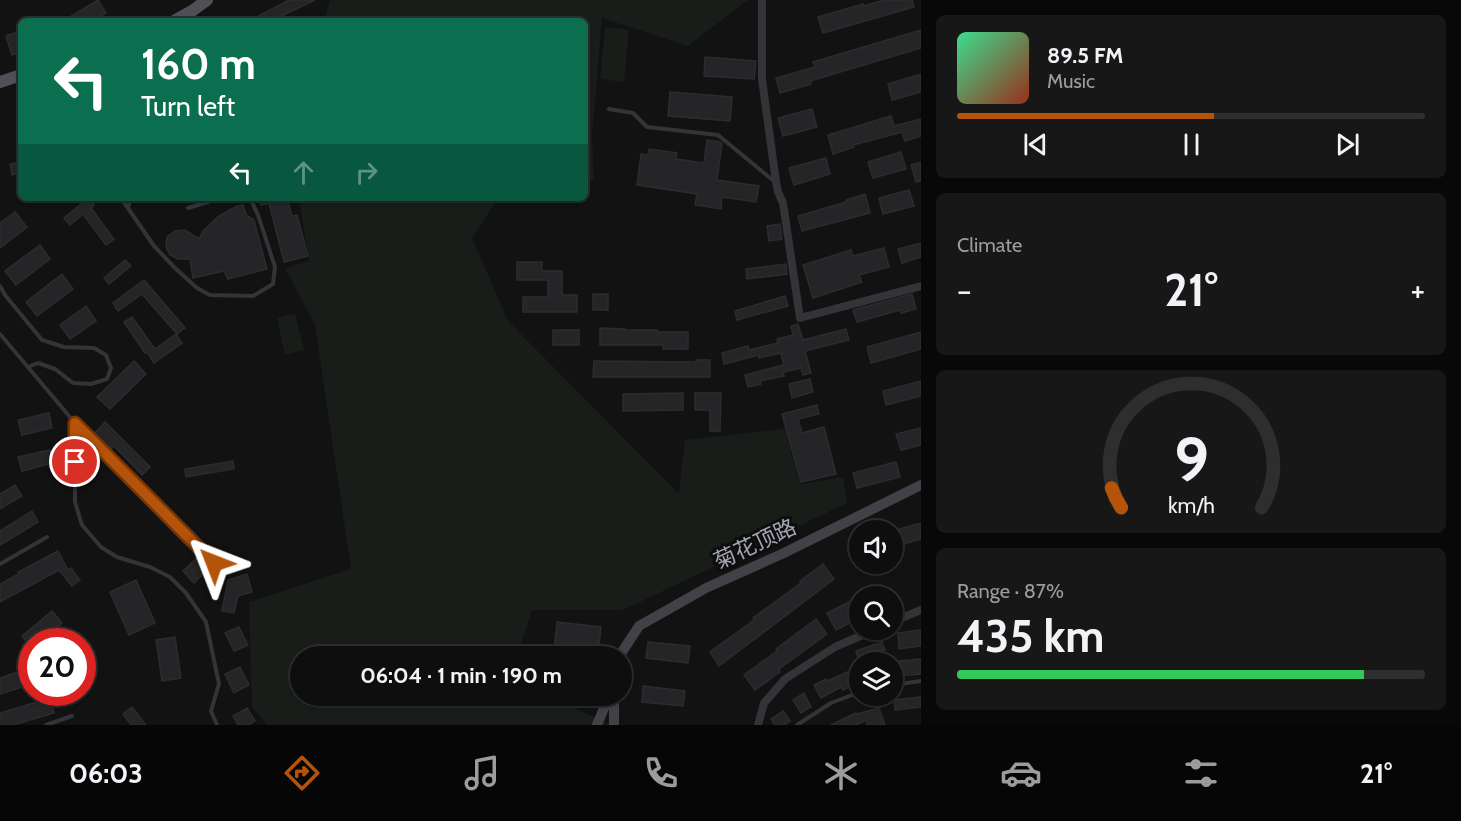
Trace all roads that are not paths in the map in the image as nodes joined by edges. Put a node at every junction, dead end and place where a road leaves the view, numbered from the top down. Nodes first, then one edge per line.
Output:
1 (207, 0) edge
2 (762, 0) edge
3 (179, 18) edge
4 (18, 76) edge
5 (0, 82) edge
6 (609, 109) dead end
7 (776, 182) junction
8 (123, 201) edge
9 (130, 201) edge
10 (211, 201) edge
11 (251, 201) edge
12 (128, 207) junction
13 (188, 208) dead end
14 (0, 286) edge
15 (921, 286) edge
16 (0, 334) edge
17 (28, 367) junction
18 (75, 423) junction
19 (921, 485) edge
20 (46, 537) dead end
21 (214, 563) dead end
22 (0, 564) edge
23 (921, 610) edge
24 (903, 617) edge
25 (851, 640) edge
26 (626, 646) edge
27 (921, 681) edge
28 (903, 683) edge
29 (849, 696) edge
30 (605, 706) edge
31 (614, 706) edge
32 (72, 716) dead end
33 (46, 725) edge
34 (217, 725) edge
35 (597, 725) edge
36 (614, 725) edge
37 (758, 725) edge
38 (796, 725) edge

1 - 3 main road
2 - 7 street
4 - 5 main road
6 - 7 lane
7 - 15 street
8 - 12 lane
9 - 12 lane
10 - 13 lane
11 - 12 lane
14 - 17 lane
16 - 17 lane
17 - 18 lane
18 - 21 lane
18 - 34 lane
19 - 26 street, 菊花顶路
20 - 22 lane
23 - 24 street
25 - 37 street
27 - 28 lane
29 - 38 lane
30 - 35 street
31 - 36 street
32 - 33 lane

